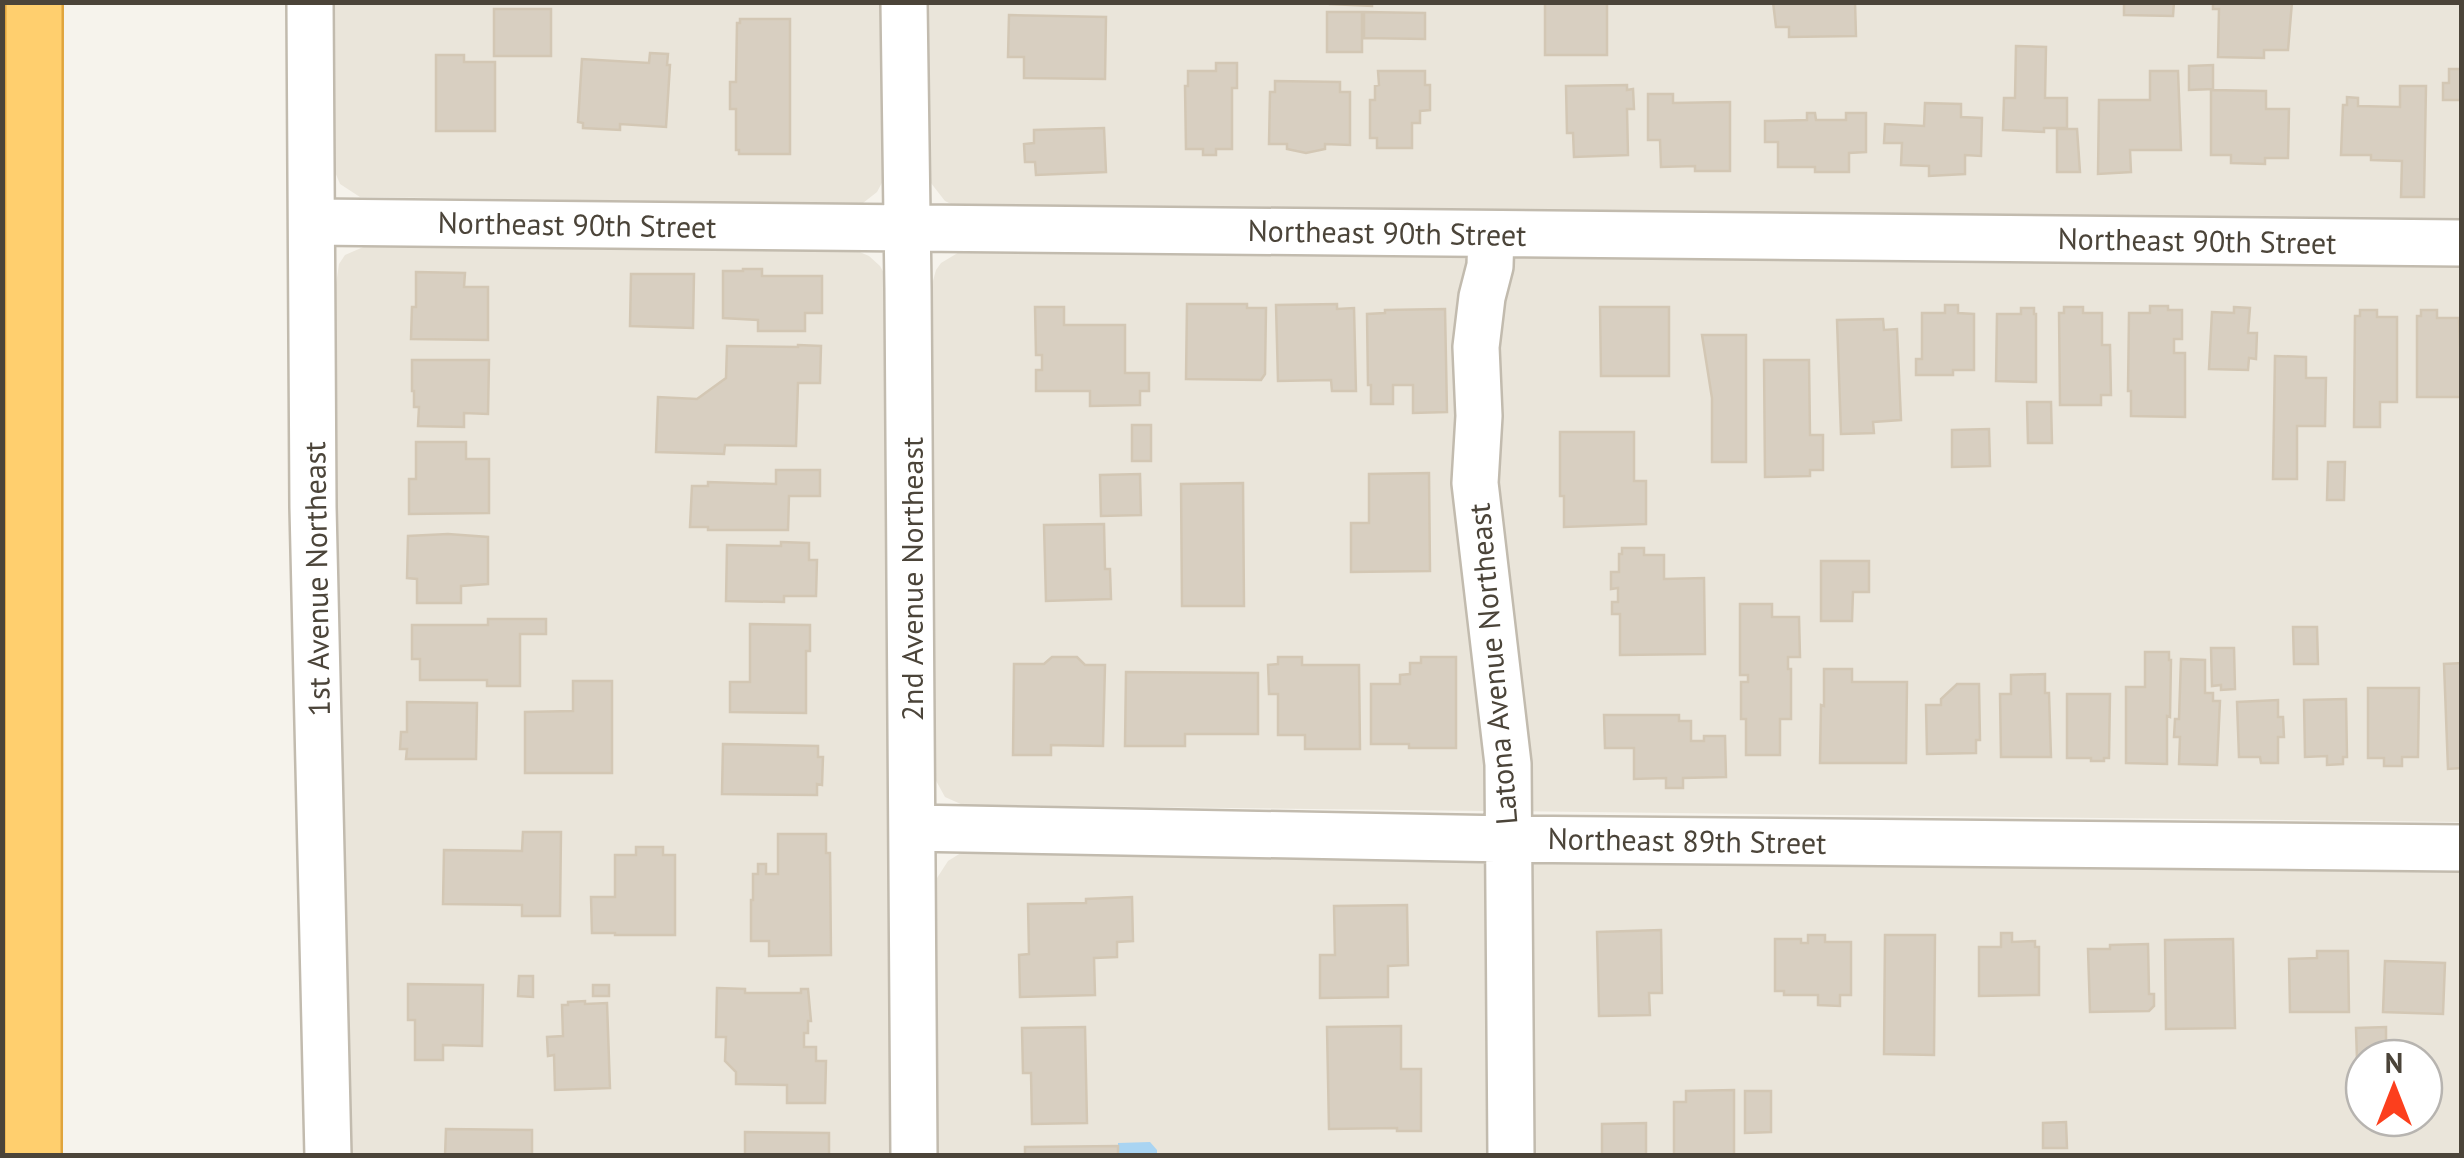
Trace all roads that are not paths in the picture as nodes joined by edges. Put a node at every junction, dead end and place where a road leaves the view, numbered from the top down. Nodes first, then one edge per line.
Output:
1 (34, 2) edge
2 (310, 2) edge
3 (904, 2) edge
4 (312, 222) junction
5 (907, 228) junction
6 (1490, 234) junction
7 (2462, 243) edge
8 (912, 828) junction
9 (1509, 839) junction
10 (2462, 848) edge
11 (39, 1141) edge
12 (328, 1156) edge
13 (914, 1156) edge
14 (1510, 1156) edge

1 - 11 highway
2 - 4 street, 1st Avenue Northeast
3 - 5 street, 2nd Avenue Northeast
4 - 5 street, Northeast 90th Street
4 - 12 street, 1st Avenue Northeast
5 - 6 street, Northeast 90th Street
5 - 8 street, 2nd Avenue Northeast
6 - 7 street, Northeast 90th Street
6 - 9 street, Latona Avenue Northeast
8 - 9 street, Northeast 89th Street
8 - 13 street, 2nd Avenue Northeast
9 - 10 street, Northeast 89th Street
9 - 14 street, Latona Avenue Northeast

